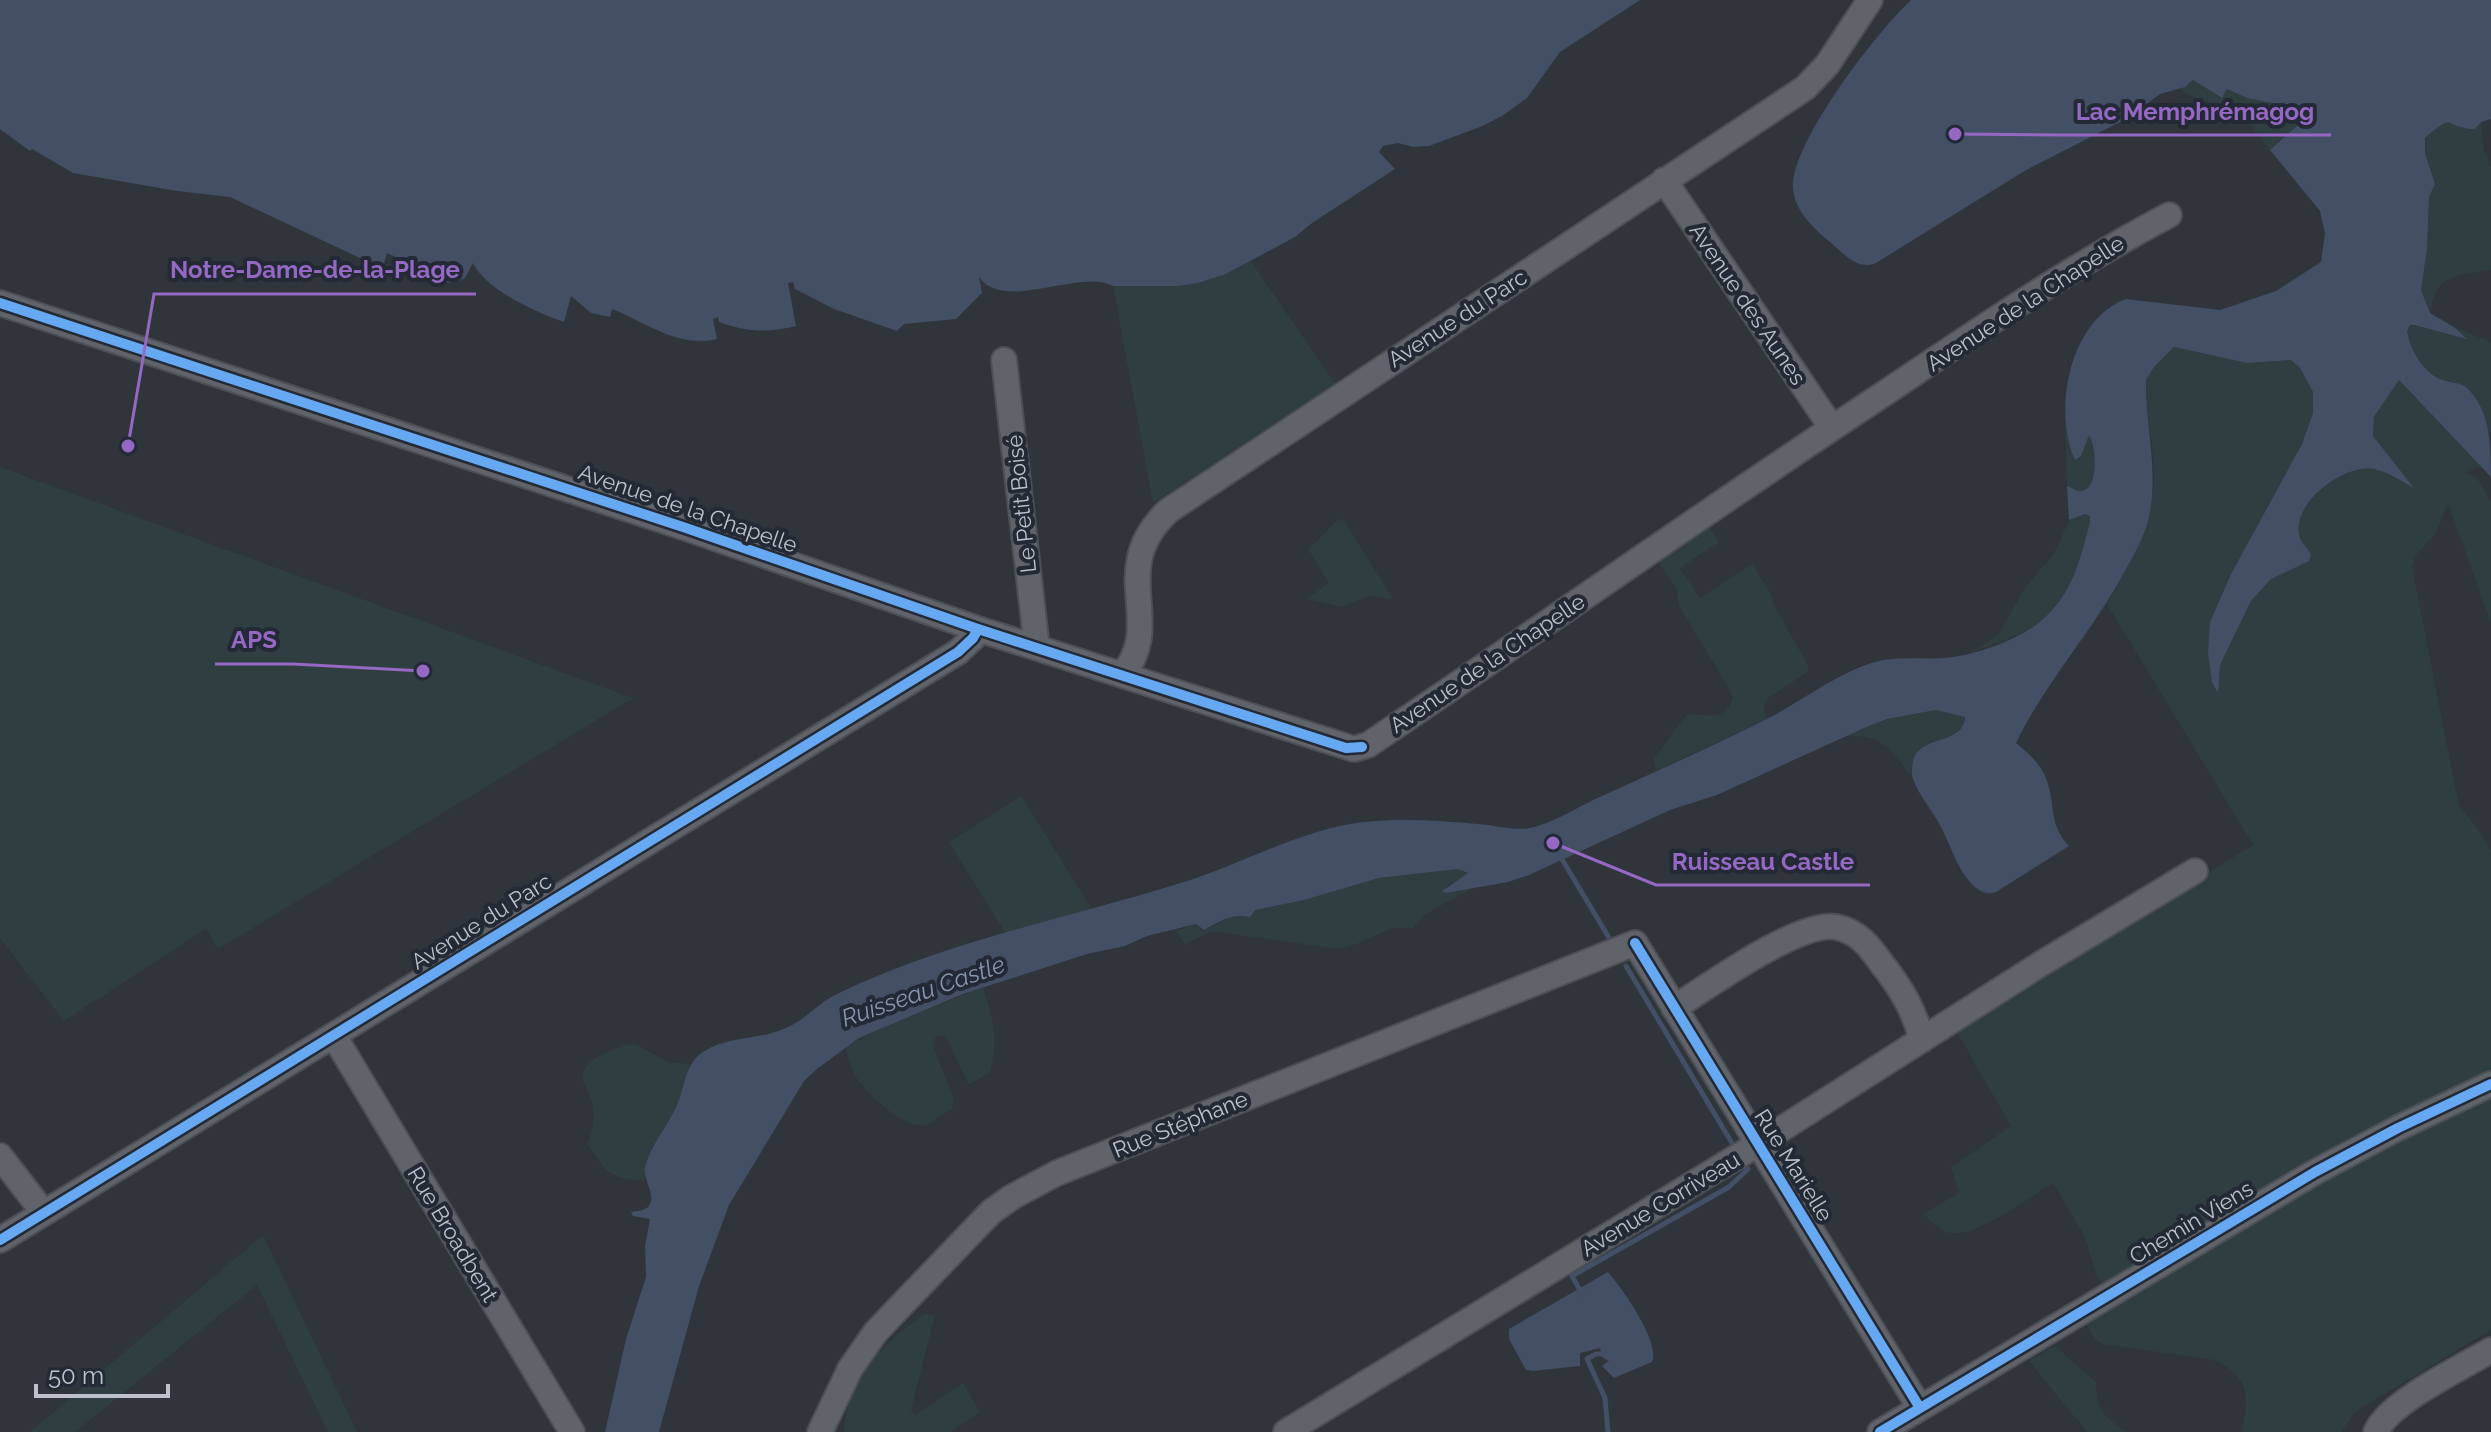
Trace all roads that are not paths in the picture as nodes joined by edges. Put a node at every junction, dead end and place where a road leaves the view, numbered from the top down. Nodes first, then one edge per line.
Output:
1 (1870, 0) edge
2 (1664, 180) junction
3 (2169, 215) dead end
4 (0, 303) edge
5 (1004, 360) dead end
6 (1832, 428) junction
7 (978, 629) junction
8 (1037, 648) junction
9 (1122, 675) junction
10 (2195, 871) dead end
11 (1635, 943) joint
12 (1674, 1008) junction
13 (334, 1036) junction
14 (1922, 1040) junction
15 (2491, 1084) edge
16 (1758, 1144) junction
17 (0, 1156) edge
18 (44, 1213) junction
19 (0, 1240) edge
20 (2491, 1350) edge
21 (1920, 1408) junction
22 (572, 1432) edge
23 (820, 1432) edge
24 (1286, 1432) edge
25 (1880, 1432) edge
26 (2376, 1432) edge

1 - 2 street, Avenue du Parc
2 - 6 street, Avenue des Aunes
2 - 9 street, Avenue du Parc
3 - 6 street, Avenue de la Chapelle
4 - 7 street, Avenue de la Chapelle
5 - 8 street, Le Petit Boisé
6 - 9 street, Avenue de la Chapelle
7 - 8 street, Avenue de la Chapelle
7 - 13 street, Avenue du Parc
8 - 9 street, Avenue de la Chapelle
10 - 14 street, Avenue Corriveau
11 - 12 street, Rue Marielle
11 - 23 street, Rue Stéphane
12 - 14 street
12 - 16 street, Rue Marielle
13 - 18 street, Avenue du Parc
13 - 22 street, Rue Broadbent
14 - 16 street, Avenue Corriveau
15 - 21 street, Chemin Viens
16 - 21 street, Rue Marielle
16 - 24 street, Avenue Corriveau
17 - 18 street
18 - 19 street, Avenue du Parc
20 - 26 street
21 - 25 street, Chemin Viens

